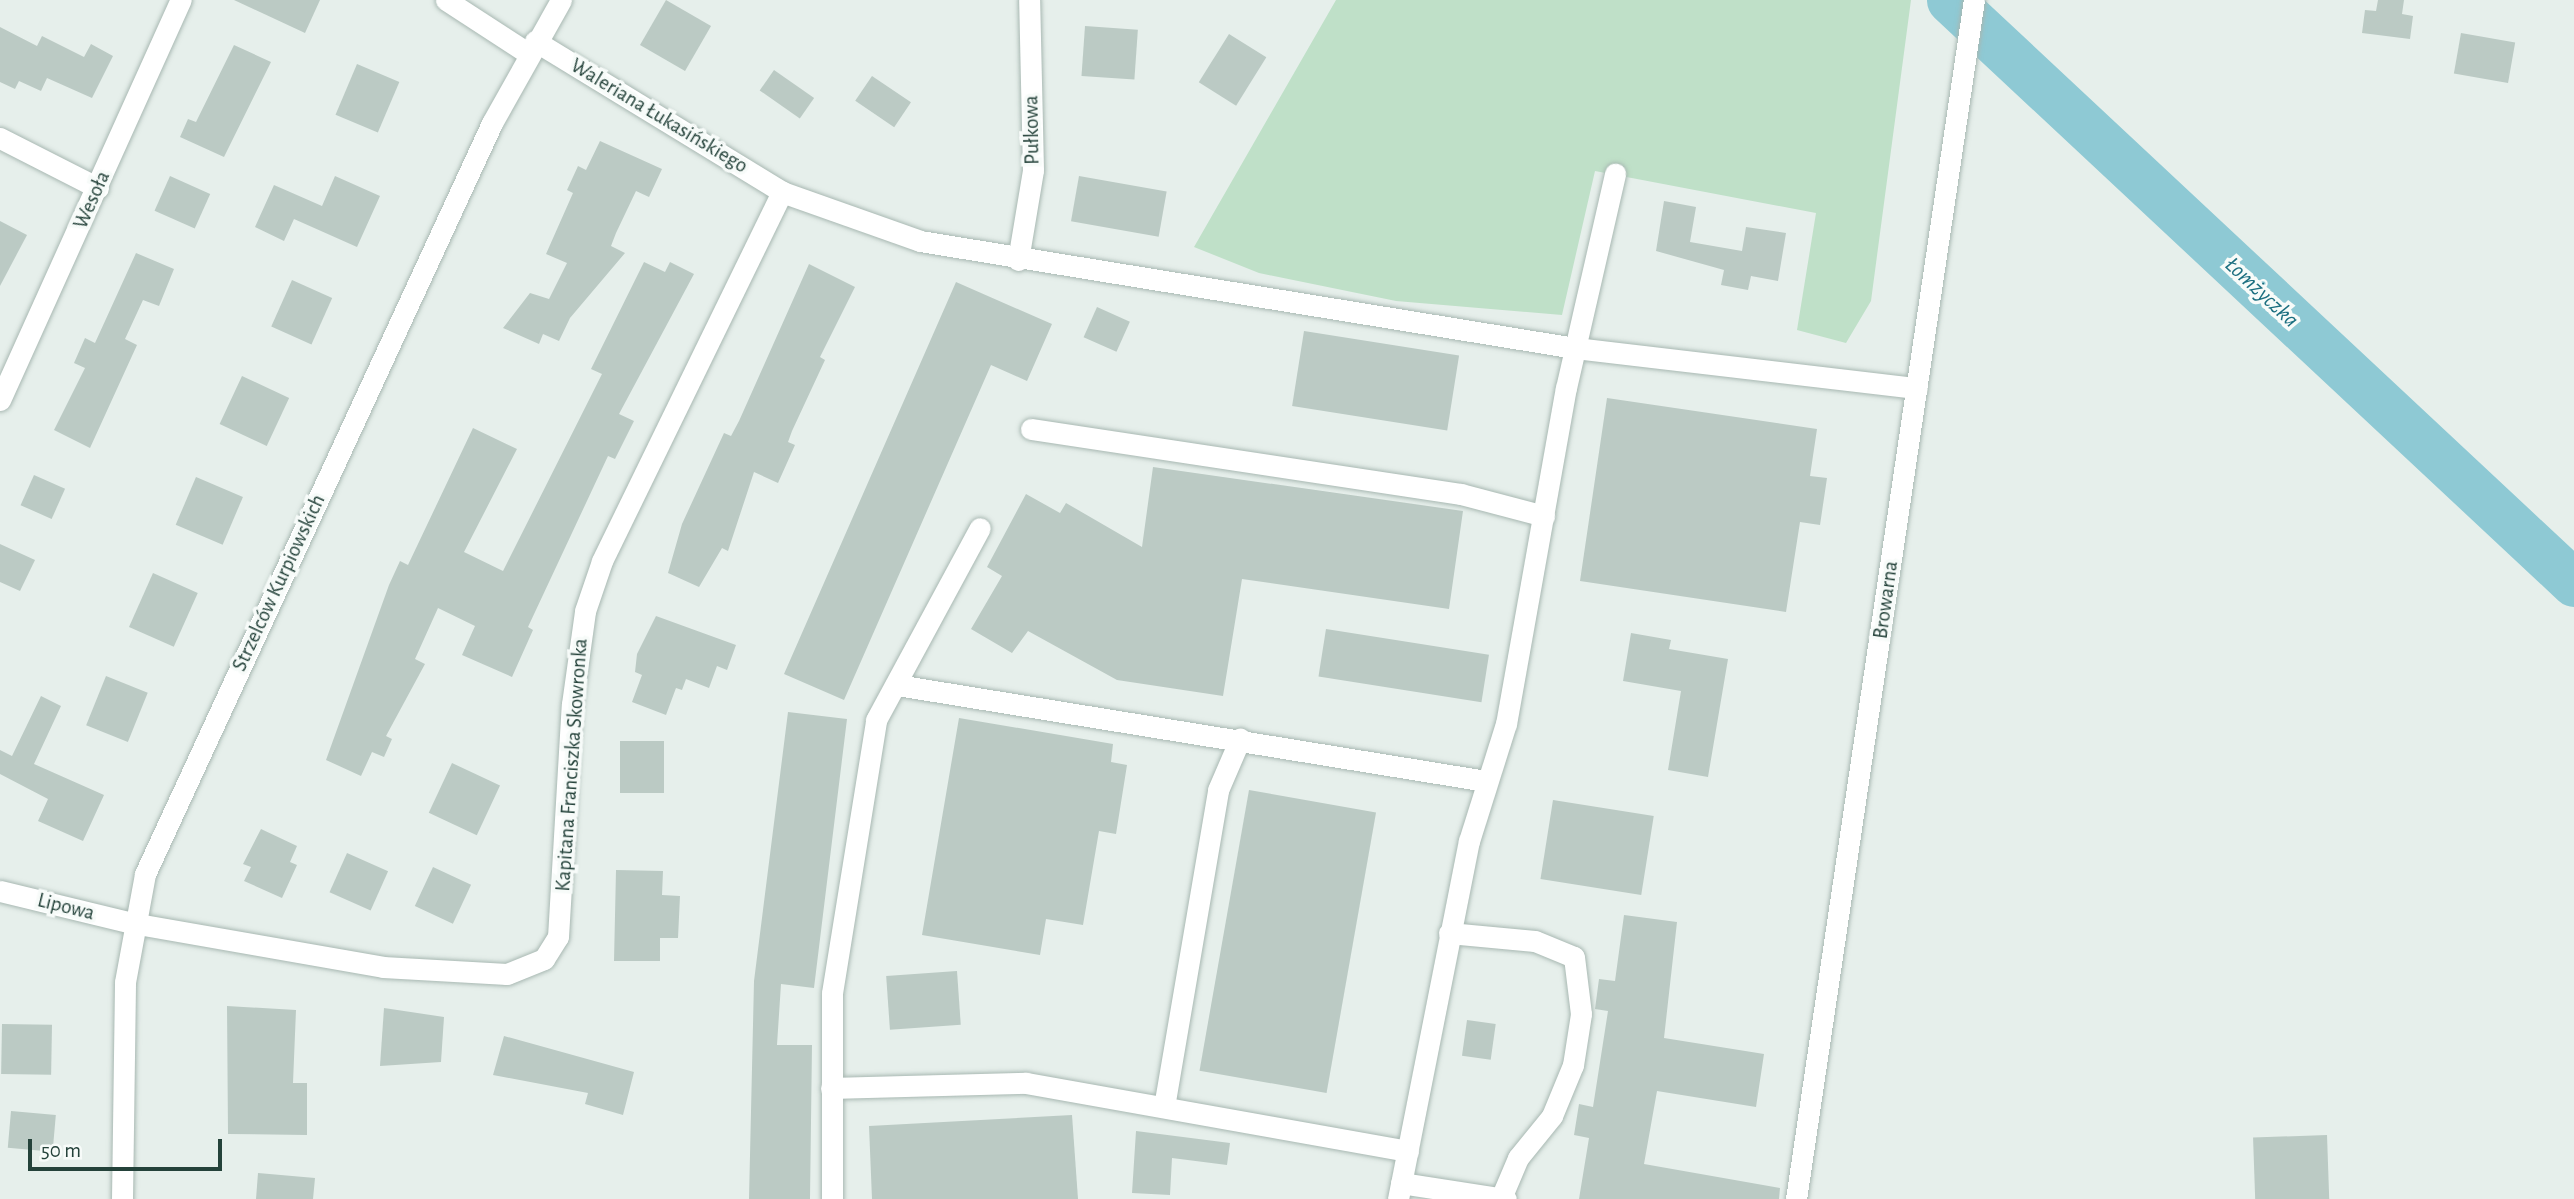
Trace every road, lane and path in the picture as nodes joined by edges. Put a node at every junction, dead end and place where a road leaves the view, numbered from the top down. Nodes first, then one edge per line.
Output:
1 (181, 0) edge
2 (446, 0) edge
3 (561, 0) edge
4 (1029, 0) edge
5 (1974, 0) edge
6 (532, 47) junction
7 (0, 138) edge
8 (1615, 174) dead end
9 (98, 188) junction
10 (782, 192) junction
11 (1018, 260) junction
12 (1575, 348) junction
13 (1917, 388) junction
14 (0, 400) edge
15 (1031, 429) dead end
16 (1544, 516) junction
17 (980, 528) dead end
18 (897, 685) junction
19 (1240, 739) junction
20 (1486, 781) junction
21 (0, 891) edge
22 (132, 923) junction
23 (1449, 933) junction
24 (831, 1088) junction
25 (1164, 1107) junction
26 (1408, 1151) junction
27 (1399, 1191) edge
28 (122, 1199) edge
29 (832, 1199) edge
30 (1504, 1199) edge
31 (1796, 1199) edge

1 - 9 street, Wesoła
2 - 6 street, Waleriana Łukasińskiego
3 - 6 street, Strzelców Kurpiowskich
4 - 11 street, Pułkowa
5 - 13 street, Browarna
6 - 10 street, Waleriana Łukasińskiego
6 - 22 street, Strzelców Kurpiowskich
7 - 9 street
8 - 12 street
9 - 14 street, Wesoła
10 - 11 street, Waleriana Łukasińskiego
10 - 22 street, Kapitana Franciszka Skowronka
11 - 12 street, Waleriana Łukasińskiego
12 - 13 street, Waleriana Łukasińskiego
12 - 16 street
13 - 31 street, Browarna
15 - 16 street
16 - 20 street
17 - 18 street
18 - 19 street
18 - 24 street
19 - 20 street
19 - 25 street
20 - 23 street
21 - 22 street, Lipowa
22 - 28 street, Strzelców Kurpiowskich
23 - 26 street
23 - 30 street
24 - 25 street
24 - 29 street
25 - 26 street
26 - 27 street
27 - 30 street

